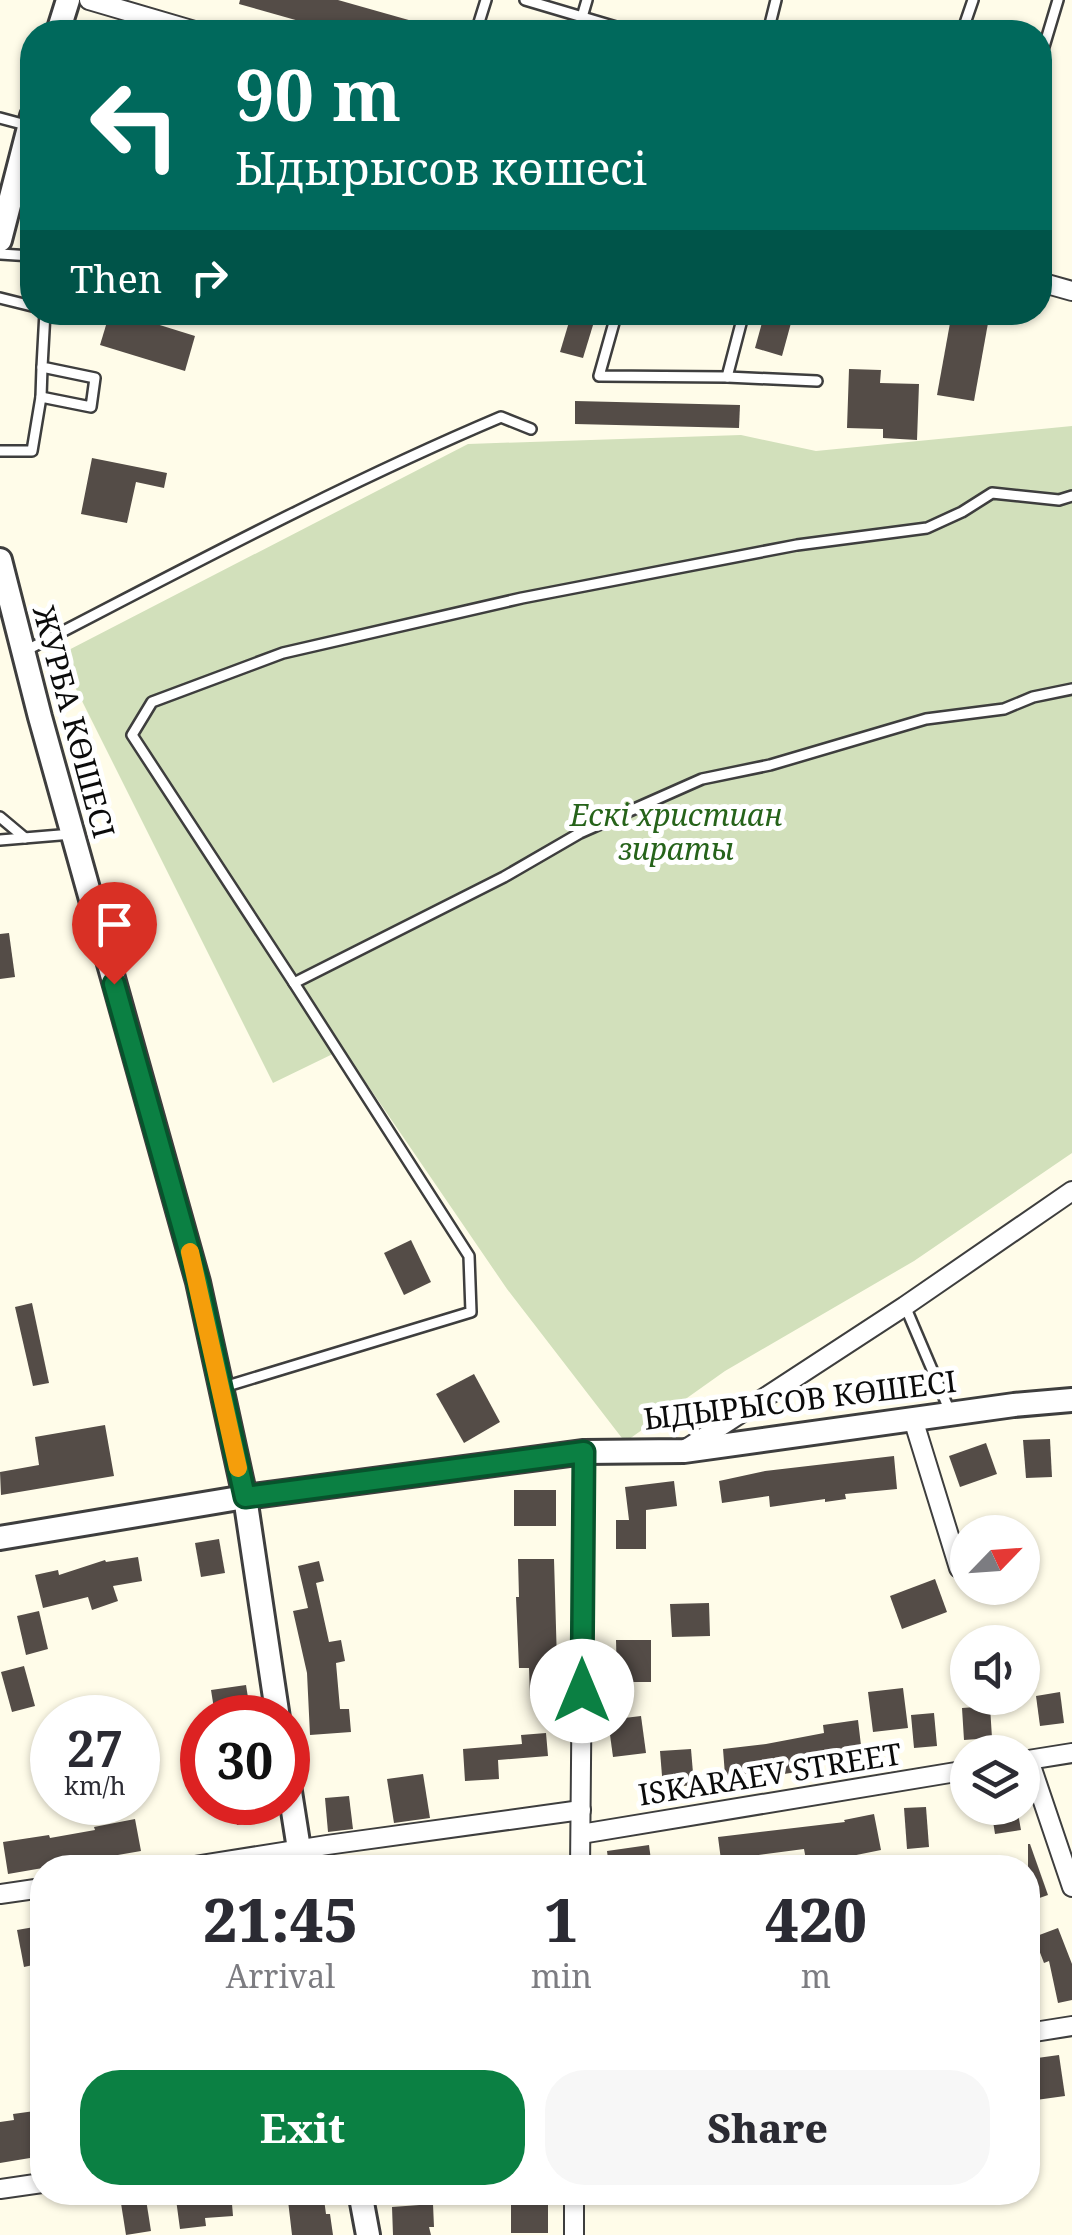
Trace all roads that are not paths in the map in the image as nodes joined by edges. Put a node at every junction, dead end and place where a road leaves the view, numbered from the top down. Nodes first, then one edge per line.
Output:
1 (88, 0) edge
2 (525, 0) edge
3 (587, 0) edge
4 (1043, 0) edge
5 (1057, 2) edge
6 (126, 5) edge
7 (582, 17) junction
8 (166, 20) edge
9 (592, 20) edge
10 (20, 167) edge
11 (0, 240) edge
12 (44, 325) edge
13 (613, 325) edge
14 (741, 325) edge
15 (42, 368) junction
16 (727, 377) junction
17 (818, 381) dead end
18 (41, 397) junction
19 (531, 429) dead end
20 (0, 451) edge
21 (1072, 496) edge
22 (1, 569) edge
23 (23, 652) junction
24 (1072, 688) edge
25 (0, 818) edge
26 (73, 834) junction
27 (26, 838) junction
28 (0, 840) edge
29 (294, 983) junction
30 (1072, 1191) edge
31 (905, 1306) junction
32 (221, 1388) junction
33 (1072, 1400) edge
34 (951, 1414) junction
35 (913, 1419) junction
36 (684, 1451) junction
37 (584, 1452) junction
38 (245, 1497) junction
39 (950, 1536) edge
40 (0, 1538) edge
41 (275, 1695) edge
42 (1072, 1753) edge
43 (1040, 1758) edge
44 (950, 1773) edge
45 (1040, 1799) edge
46 (582, 1810) junction
47 (295, 1825) edge
48 (581, 1834) junction
49 (299, 1855) edge
50 (307, 1855) edge
51 (580, 1855) edge
52 (1072, 1887) edge
53 (30, 1890) edge
54 (0, 1894) edge
55 (1072, 2026) edge
56 (1040, 2031) edge
57 (30, 2185) edge
58 (0, 2189) edge
59 (362, 2205) edge
60 (574, 2205) edge
61 (368, 2235) edge
62 (574, 2235) edge

1 - 6 street
2 - 7 lane
3 - 7 lane
4 - 5 lane
6 - 8 street
7 - 9 lane
10 - 11 street
12 - 15 lane
13 - 16 lane
14 - 16 lane
15 - 18 lane
15 - 18 lane
16 - 17 lane
18 - 20 lane
19 - 23 lane
21 - 29 lane
22 - 23 street, ЖУРБА КӨШЕСІ
23 - 26 street, ЖУРБА КӨШЕСІ
24 - 29 lane
25 - 27 lane
26 - 27 lane
26 - 32 street, ЖУРБА КӨШЕСІ
27 - 28 lane
29 - 32 lane
30 - 31 street
31 - 34 lane
31 - 36 street
32 - 38 street, ЖУРБА КӨШЕСІ
33 - 34 street, ЫДЫРЫСОВ КӨШЕСІ
34 - 35 street, ЫДЫРЫСОВ КӨШЕСІ
35 - 36 street, ЫДЫРЫСОВ КӨШЕСІ
35 - 39 street
36 - 37 street, ЫДЫРЫСОВ КӨШЕСІ
37 - 38 street, ЫДЫРЫСОВ КӨШЕСІ
37 - 46 street
38 - 40 street, ЫДЫРЫСОВ КӨШЕСІ
38 - 41 street, ЖУРБА КӨШЕСІ
42 - 43 street
44 - 48 street, ISKARAEV STREET
45 - 52 street
46 - 48 street
46 - 50 street
47 - 49 street
48 - 51 street
53 - 54 street
55 - 56 street
57 - 58 street
59 - 61 street
60 - 62 street

